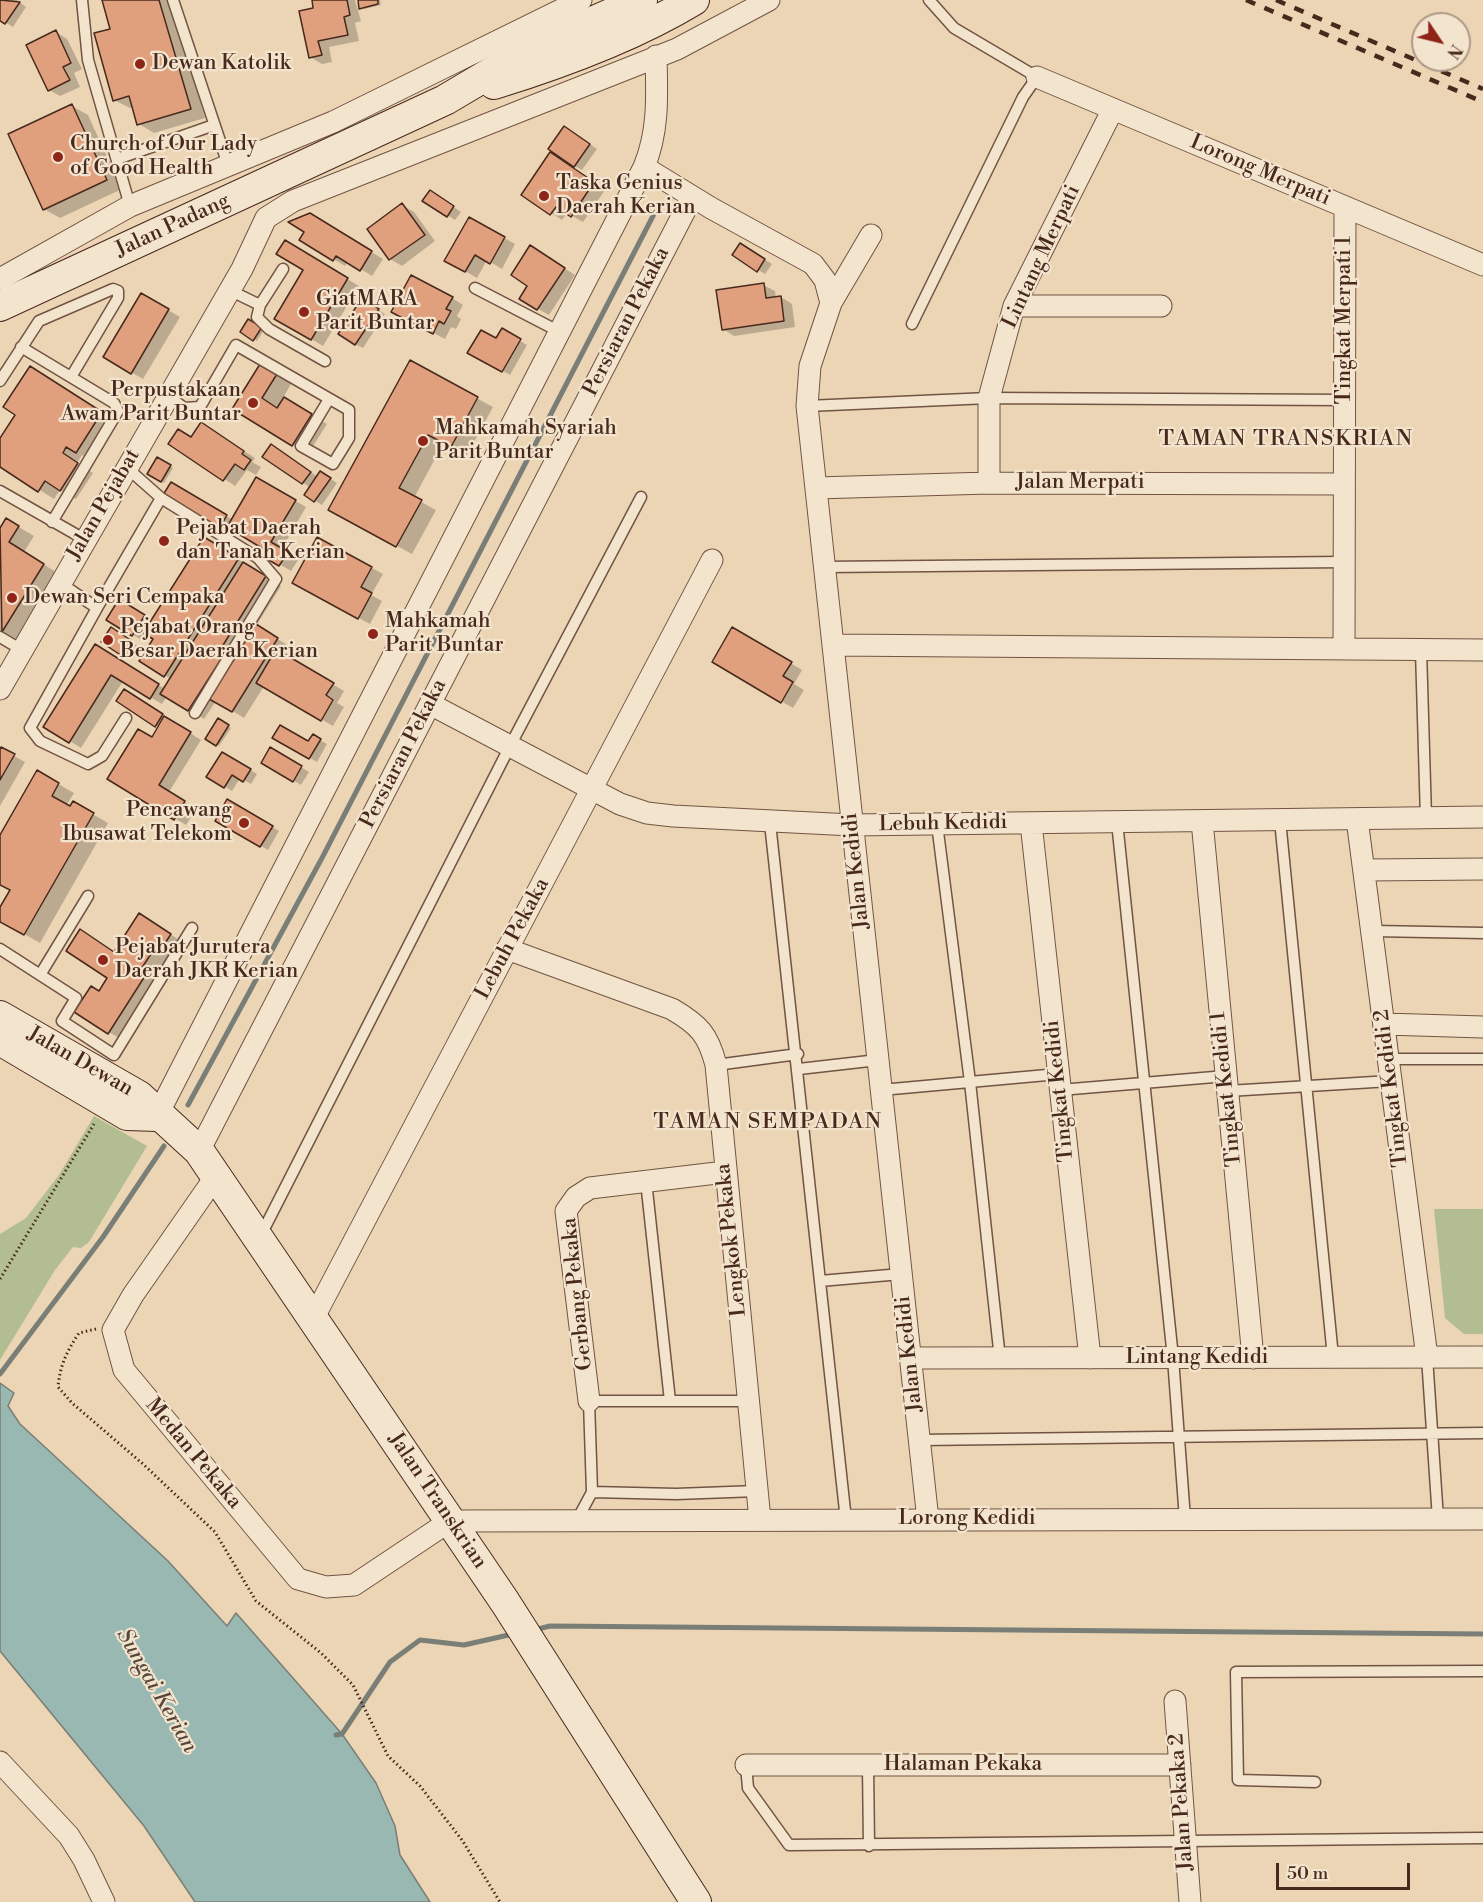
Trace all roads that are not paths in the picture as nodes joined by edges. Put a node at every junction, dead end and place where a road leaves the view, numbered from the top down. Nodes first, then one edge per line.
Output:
1 (82, 0) edge
2 (173, 0) edge
3 (581, 0) edge
4 (642, 0) edge
5 (694, 0) edge
6 (770, 0) edge
7 (929, 0) edge
8 (656, 56) junction
9 (1036, 77) junction
10 (445, 100) junction
11 (1113, 109) junction
12 (214, 125) junction
13 (117, 159) junction
14 (228, 165) junction
15 (644, 168) junction
16 (692, 197) junction
17 (130, 206) junction
18 (1345, 207) junction
19 (871, 236) dead end
20 (1483, 265) edge
21 (283, 269) dead end
22 (0, 279) edge
23 (475, 288) dead end
24 (229, 290) junction
25 (831, 303) junction
26 (260, 305) junction
27 (0, 306) edge
28 (1014, 306) junction
29 (1161, 306) dead end
30 (912, 324) dead end
31 (560, 332) junction
32 (21, 347) junction
33 (325, 361) dead end
34 (71, 377) junction
35 (0, 381) edge
36 (167, 395) junction
37 (989, 398) junction
38 (329, 399) junction
39 (1344, 400) junction
40 (807, 406) junction
41 (126, 466) junction
42 (989, 483) junction
43 (1344, 484) junction
44 (816, 488) junction
45 (0, 491) edge
46 (641, 497) dead end
47 (161, 498) junction
48 (52, 522) junction
49 (84, 539) junction
50 (712, 560) dead end
51 (1344, 562) junction
52 (824, 567) junction
53 (60, 583) junction
54 (97, 608) junction
55 (0, 637) edge
56 (833, 645) junction
57 (1344, 649) junction
58 (22, 650) junction
59 (1421, 650) junction
60 (1483, 650) edge
61 (0, 689) edge
62 (430, 704) junction
63 (195, 713) dead end
64 (126, 718) dead end
65 (510, 746) junction
66 (591, 790) junction
67 (1483, 817) edge
68 (1426, 818) junction
69 (1357, 819) junction
70 (1280, 820) junction
71 (1202, 821) junction
72 (1117, 822) junction
73 (770, 823) junction
74 (1031, 823) junction
75 (937, 824) junction
76 (852, 825) junction
77 (1483, 869) edge
78 (1366, 870) junction
79 (88, 896) dead end
80 (192, 927) dead end
81 (1373, 931) junction
82 (1483, 933) edge
83 (0, 949) edge
84 (507, 949) junction
85 (40, 975) junction
86 (0, 1016) edge
87 (1384, 1024) junction
88 (1483, 1027) edge
89 (0, 1040) edge
90 (798, 1054) junction
91 (1388, 1059) junction
92 (1483, 1059) edge
93 (878, 1060) junction
94 (716, 1065) junction
95 (799, 1069) junction
96 (1390, 1081) junction
97 (970, 1082) junction
98 (1059, 1082) junction
99 (1144, 1083) junction
100 (1227, 1083) junction
101 (1307, 1086) junction
102 (881, 1090) junction
103 (158, 1116) junction
104 (199, 1151) junction
105 (724, 1172) junction
106 (216, 1176) junction
107 (646, 1181) junction
108 (259, 1239) junction
109 (901, 1274) junction
110 (820, 1281) junction
111 (314, 1319) junction
112 (1334, 1357) junction
113 (1427, 1357) junction
114 (1483, 1357) edge
115 (911, 1358) junction
116 (1090, 1358) junction
117 (1173, 1358) junction
118 (1253, 1358) junction
119 (1000, 1359) junction
120 (589, 1401) junction
121 (670, 1401) junction
122 (748, 1401) junction
123 (1432, 1432) junction
124 (1483, 1432) edge
125 (1178, 1435) junction
126 (920, 1440) junction
127 (757, 1491) junction
128 (592, 1492) junction
129 (1185, 1519) junction
130 (1438, 1519) junction
131 (1483, 1519) edge
132 (577, 1520) junction
133 (760, 1520) junction
134 (846, 1520) junction
135 (928, 1520) junction
136 (450, 1521) junction
137 (1483, 1671) edge
138 (1175, 1701) dead end
139 (0, 1762) edge
140 (746, 1765) joint
141 (868, 1765) junction
142 (1180, 1766) junction
143 (1315, 1782) dead end
144 (1483, 1838) edge
145 (1185, 1842) junction
146 (869, 1846) junction
147 (104, 1902) edge
148 (696, 1902) edge
149 (1190, 1902) edge

1 - 13 lane
2 - 12 lane
3 - 14 street
4 - 10 main road, Jalan Padang
5 - 10 main road, Jalan Padang
6 - 8 street
7 - 9 lane
8 - 15 street
8 - 24 street, Jalan Pejabat
9 - 11 street, Lorong Merpati
9 - 30 lane
10 - 27 main road, Jalan Padang
11 - 18 street, Lorong Merpati
11 - 28 street, Lintang Merpati
12 - 13 lane
12 - 14 lane
13 - 17 lane
14 - 17 street
15 - 16 street
15 - 31 street
16 - 25 street
16 - 62 street, Persiaran Pekaka
17 - 22 street
18 - 20 street, Lorong Merpati
18 - 39 street, Tingkat Merpati 1
19 - 25 street, Jalan Kedidi
21 - 26 lane
23 - 31 lane
24 - 26 lane
24 - 36 street, Jalan Pejabat
25 - 40 street, Jalan Kedidi
26 - 33 lane
28 - 29 street
28 - 37 street, Lintang Merpati
31 - 103 street
32 - 34 lane
32 - 34 lane
32 - 35 lane
34 - 48 lane
36 - 38 lane
36 - 41 street, Jalan Pejabat
37 - 39 lane
37 - 40 lane
37 - 42 street, Lintang Merpati
38 - 38 lane
39 - 43 street, Tingkat Merpati 1
40 - 44 street, Jalan Kedidi
41 - 47 lane
41 - 49 street, Jalan Pejabat
42 - 43 street, Jalan Merpati
42 - 44 street, Jalan Merpati
43 - 51 street, Tingkat Merpati 1
44 - 52 street, Jalan Kedidi
45 - 48 lane
46 - 65 lane
47 - 54 lane
47 - 63 lane
48 - 49 lane
49 - 53 street, Jalan Pejabat
50 - 66 street, Lebuh Pekaka
51 - 52 lane
51 - 57 street, Tingkat Merpati 1
52 - 56 street, Jalan Kedidi
53 - 54 lane
53 - 58 street, Jalan Pejabat
54 - 64 lane
55 - 58 lane
56 - 57 street
56 - 76 street, Jalan Kedidi
57 - 59 street
58 - 61 street, Jalan Pejabat
59 - 60 street
59 - 68 lane
62 - 65 street, Lebuh Kedidi
62 - 104 street, Persiaran Pekaka
65 - 66 street, Lebuh Kedidi
65 - 108 lane
66 - 73 street, Lebuh Kedidi
66 - 84 street, Lebuh Pekaka
67 - 68 street, Lebuh Kedidi
68 - 69 street, Lebuh Kedidi
69 - 70 street, Lebuh Kedidi
69 - 78 street, Tingkat Kedidi 2
70 - 71 street, Lebuh Kedidi
70 - 101 lane
71 - 72 street, Lebuh Kedidi
71 - 100 street, Tingkat Kedidi 1
72 - 74 street, Lebuh Kedidi
72 - 99 lane
73 - 76 street, Lebuh Kedidi
73 - 90 lane
74 - 75 street, Lebuh Kedidi
74 - 98 street, Tingkat Kedidi
75 - 76 street, Lebuh Kedidi
75 - 97 lane
76 - 93 street, Jalan Kedidi
77 - 78 street
78 - 81 street, Tingkat Kedidi 2
79 - 85 lane
80 - 85 lane
81 - 82 lane
81 - 87 street, Tingkat Kedidi 2
83 - 85 lane
84 - 94 street, Lengkok Pekaka
84 - 111 street, Lebuh Pekaka
86 - 103 main road, Jalan Dewan
87 - 88 street
87 - 91 street, Tingkat Kedidi 2
89 - 103 main road, Jalan Dewan
90 - 94 lane
90 - 95 lane
91 - 92 lane
91 - 96 street, Tingkat Kedidi 2
93 - 95 lane
93 - 102 street, Jalan Kedidi
94 - 105 street, Lengkok Pekaka
95 - 110 lane
96 - 101 lane
96 - 113 street, Tingkat Kedidi 2
97 - 98 lane
97 - 102 lane
97 - 119 lane
98 - 99 lane
98 - 116 street, Tingkat Kedidi
99 - 100 lane
99 - 117 lane
100 - 101 lane
100 - 118 street, Tingkat Kedidi 1
101 - 112 lane
102 - 109 street, Jalan Kedidi
103 - 104 main road, Jalan Transkrian
104 - 106 main road, Jalan Transkrian
105 - 107 street, Gerbang Pekaka
105 - 122 street, Lengkok Pekaka
106 - 108 main road, Jalan Transkrian
106 - 136 street, Medan Pekaka
107 - 120 street, Gerbang Pekaka
107 - 121 lane
108 - 111 main road, Jalan Transkrian
109 - 110 lane
109 - 115 street, Jalan Kedidi
110 - 134 lane
111 - 136 main road, Jalan Transkrian
112 - 113 street, Lintang Kedidi
112 - 118 street, Lintang Kedidi
113 - 114 street, Lintang Kedidi
113 - 123 lane
115 - 119 street, Lintang Kedidi
115 - 126 street, Jalan Kedidi
116 - 117 street, Lintang Kedidi
116 - 119 street, Lintang Kedidi
117 - 118 street, Lintang Kedidi
117 - 125 lane
120 - 121 lane
120 - 128 lane
121 - 122 lane
122 - 127 street, Lengkok Pekaka
123 - 124 lane
123 - 125 lane
123 - 130 lane
125 - 126 lane
125 - 129 lane
126 - 135 street, Jalan Kedidi
127 - 128 lane
127 - 133 street, Lengkok Pekaka
128 - 132 lane
129 - 130 street, Lorong Kedidi
129 - 135 street, Lorong Kedidi
130 - 131 street, Lorong Kedidi
132 - 133 street, Lorong Kedidi
132 - 136 street, Lorong Kedidi
133 - 134 street, Lorong Kedidi
134 - 135 street, Lorong Kedidi
136 - 148 main road, Jalan Transkrian
137 - 143 lane
138 - 142 street, Jalan Pekaka 2
139 - 147 street
140 - 141 street, Halaman Pekaka
140 - 146 lane
141 - 142 street, Halaman Pekaka
141 - 146 lane
142 - 145 street, Jalan Pekaka 2
144 - 145 lane
145 - 146 lane
145 - 149 street, Jalan Pekaka 2

